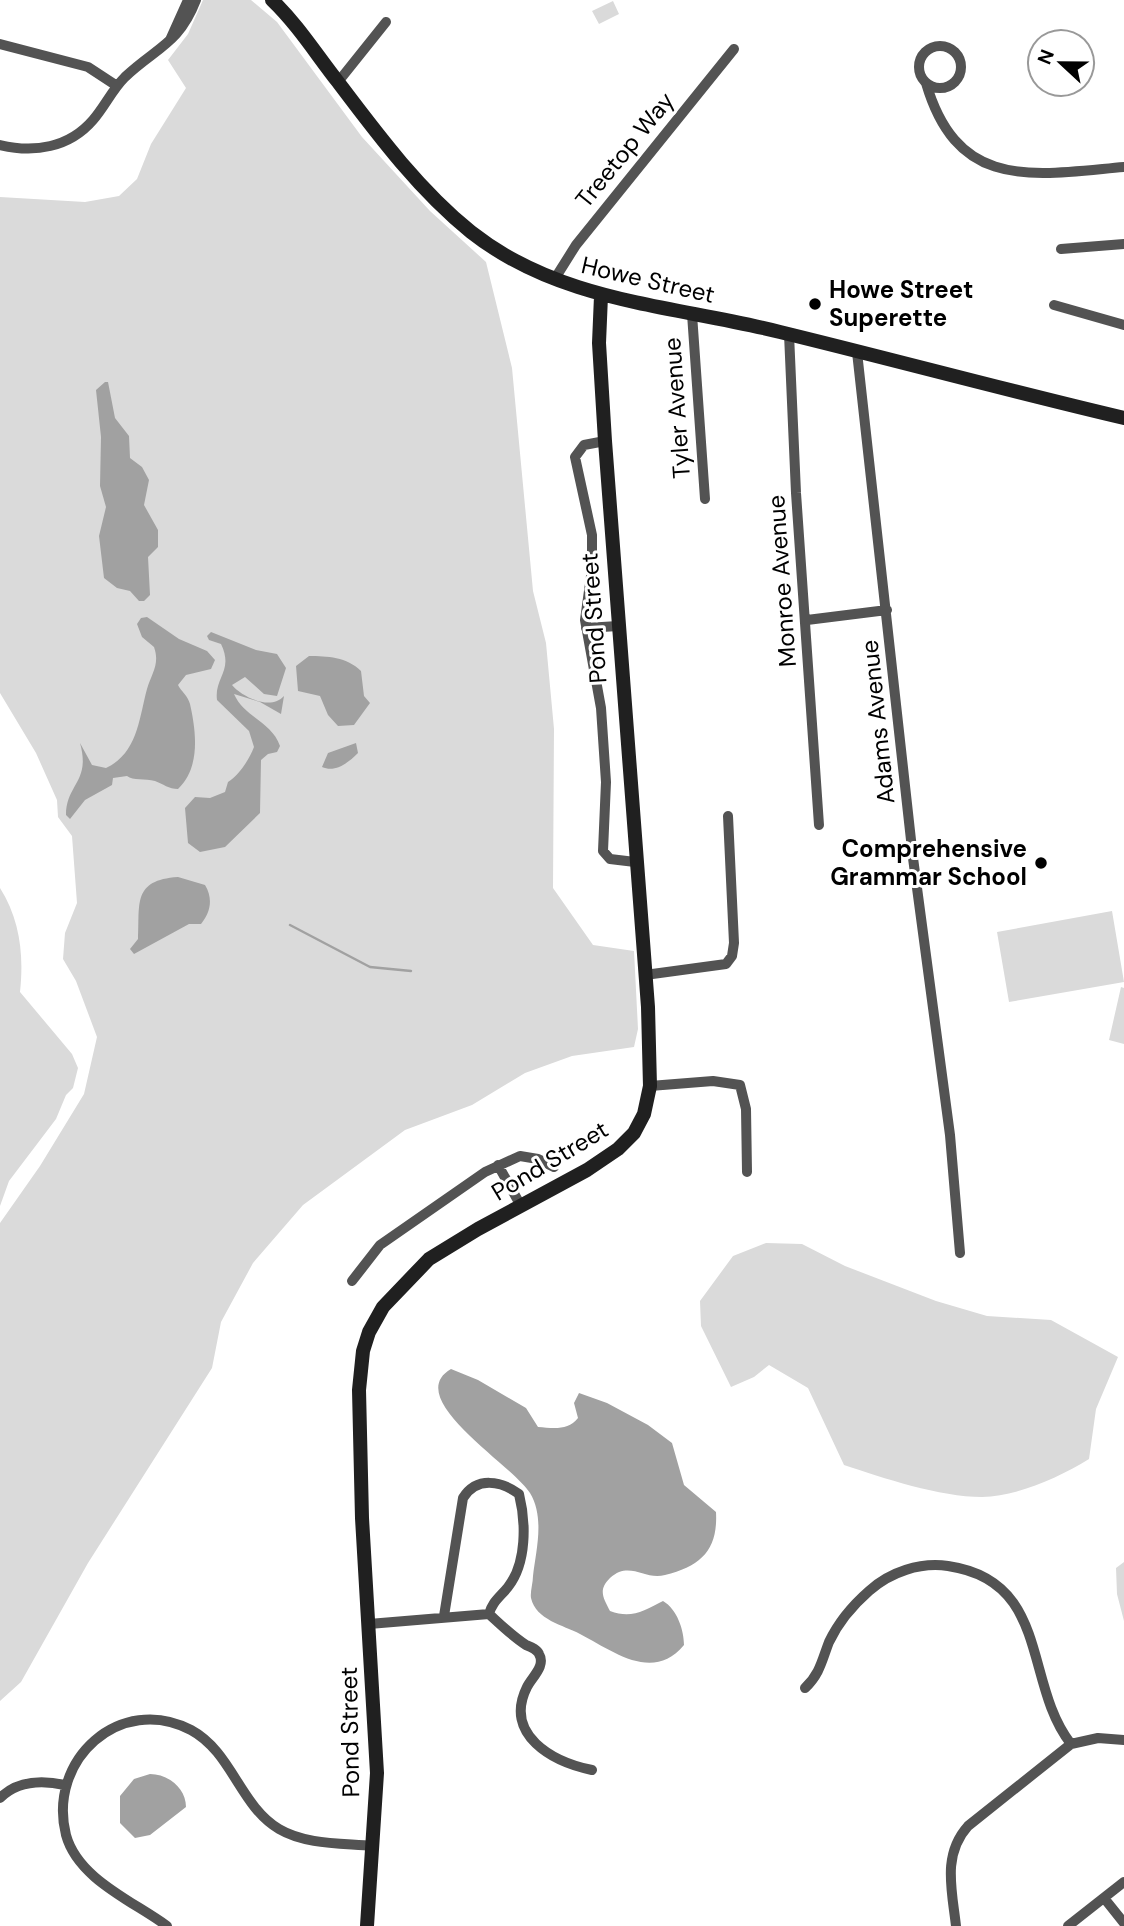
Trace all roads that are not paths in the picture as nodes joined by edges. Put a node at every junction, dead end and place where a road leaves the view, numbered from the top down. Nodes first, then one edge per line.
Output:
1 (188, 0) edge
2 (196, 0) edge
3 (271, 0) edge
4 (386, 22) dead end
5 (170, 40) junction
6 (0, 44) edge
7 (734, 48) dead end
8 (338, 82) junction
9 (926, 83) junction
10 (117, 86) junction
11 (0, 145) edge
12 (1124, 167) edge
13 (1124, 244) edge
14 (1061, 249) dead end
15 (554, 280) junction
16 (601, 296) junction
17 (1054, 305) dead end
18 (692, 314) junction
19 (1124, 325) edge
20 (789, 334) junction
21 (857, 352) junction
22 (1124, 418) edge
23 (605, 441) junction
24 (705, 499) dead end
25 (887, 610) junction
26 (807, 620) junction
27 (618, 626) junction
28 (586, 628) junction
29 (728, 816) dead end
30 (819, 825) dead end
31 (635, 862) junction
32 (645, 975) junction
33 (650, 1086) junction
34 (498, 1165) junction
35 (554, 1167) dead end
36 (747, 1172) dead end
37 (521, 1206) junction
38 (960, 1253) dead end
39 (352, 1281) dead end
40 (489, 1614) junction
41 (444, 1616) junction
42 (369, 1624) junction
43 (804, 1688) dead end
44 (1124, 1740) edge
45 (1071, 1744) junction
46 (592, 1770) dead end
47 (65, 1785) junction
48 (0, 1798) edge
49 (373, 1846) junction
50 (1124, 1882) edge
51 (1104, 1898) junction
52 (1124, 1923) edge
53 (167, 1926) edge
54 (367, 1926) edge
55 (956, 1926) edge
56 (1068, 1926) edge

1 - 5 street
2 - 5 street
3 - 8 street, Howe Street
4 - 8 street
5 - 10 street
6 - 10 street
7 - 15 street, Treetop Way
8 - 15 street, Howe Street
9 - 9 street
9 - 12 street
10 - 11 street
13 - 14 street
15 - 16 street, Howe Street
16 - 18 street, Howe Street
16 - 23 street, Pond Street
17 - 19 street
18 - 20 street, Howe Street
18 - 24 street, Tyler Avenue
20 - 21 street, Howe Street
20 - 26 street, Monroe Avenue
21 - 22 street, Howe Street
21 - 25 street, Adams Avenue
23 - 27 street, Pond Street
23 - 28 street
25 - 26 street
25 - 38 street, Adams Avenue
26 - 30 street, Monroe Avenue
27 - 28 street
27 - 31 street, Pond Street
28 - 31 street
29 - 32 street
31 - 32 street, Pond Street
32 - 33 street, Pond Street
33 - 36 street
33 - 37 street, Pond Street
34 - 35 street
34 - 37 street
34 - 39 street
37 - 42 street, Pond Street
40 - 41 street
40 - 41 street
40 - 46 street
41 - 42 street
42 - 49 street, Pond Street
43 - 45 street
44 - 45 street
45 - 55 street
47 - 48 street
47 - 49 street
47 - 53 street
49 - 54 street, Pond Street
50 - 51 street
51 - 52 street
51 - 56 street

